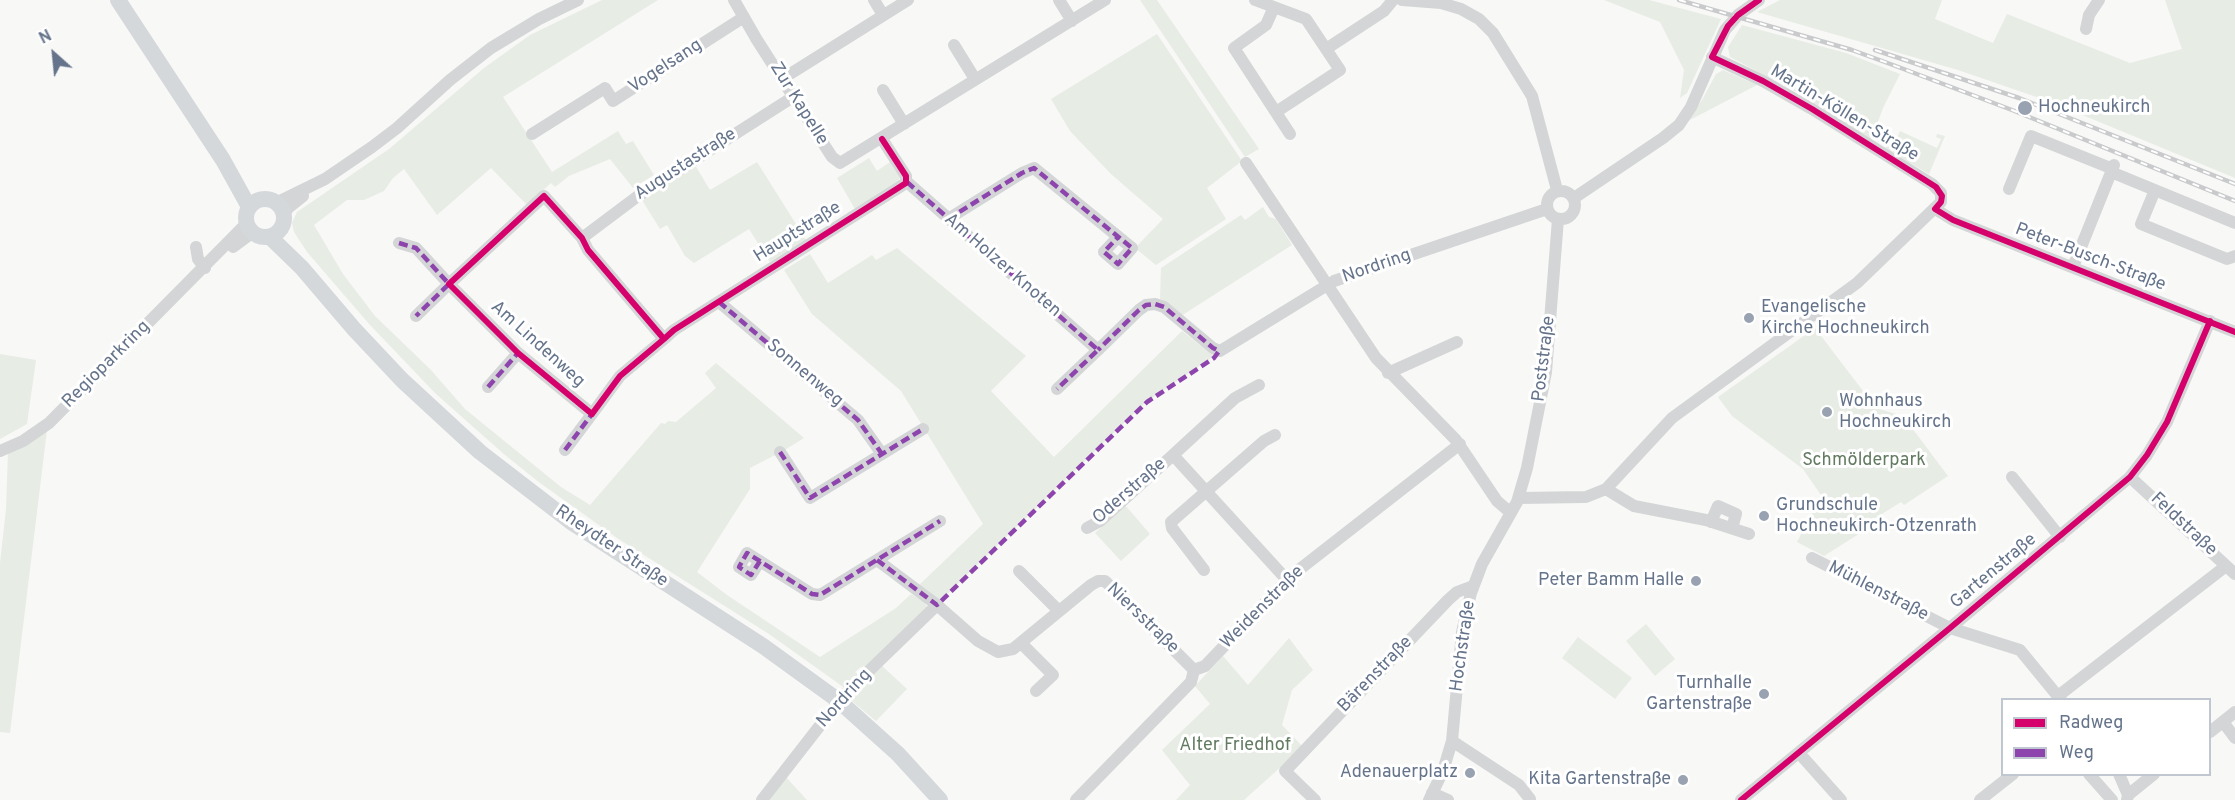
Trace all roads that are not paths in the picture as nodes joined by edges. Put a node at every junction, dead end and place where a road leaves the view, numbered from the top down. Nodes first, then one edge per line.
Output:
1 (118, 0) edge
2 (578, 0) edge
3 (735, 0) edge
4 (874, 0) edge
5 (908, 0) edge
6 (1059, 0) edge
7 (1105, 0) edge
8 (1255, 0) edge
9 (1393, 0) edge
10 (1402, 0) edge
11 (2099, 0) edge
12 (1753, 4) edge
13 (1274, 7) junction
14 (884, 15) junction
15 (744, 17) junction
16 (1072, 21) junction
17 (2086, 29) dead end
18 (954, 45) dead end
19 (1326, 49) junction
20 (1712, 57) junction
21 (782, 79) junction
22 (975, 79) junction
23 (883, 90) dead end
24 (793, 97) junction
25 (1276, 112) junction
26 (904, 124) junction
27 (532, 134) dead end
28 (1290, 134) dead end
29 (882, 139) junction
30 (1246, 163) dead end
31 (2113, 168) junction
32 (907, 182) junction
33 (2009, 189) dead end
34 (1557, 190) junction
35 (2154, 190) junction
36 (1574, 198) junction
37 (254, 204) junction
38 (1547, 209) junction
39 (1935, 209) junction
40 (948, 219) junction
41 (1558, 219) junction
42 (277, 221) junction
43 (2235, 223) edge
44 (249, 228) junction
45 (1118, 237) dead end
46 (582, 238) junction
47 (399, 243) dead end
48 (196, 247) dead end
49 (2235, 256) edge
50 (2073, 267) junction
51 (205, 268) junction
52 (449, 284) junction
53 (1326, 285) junction
54 (719, 302) junction
55 (416, 316) dead end
56 (2210, 321) junction
57 (2235, 332) edge
58 (664, 339) junction
59 (1457, 342) dead end
60 (1098, 350) junction
61 (518, 353) junction
62 (1388, 372) junction
63 (1258, 385) dead end
64 (488, 387) dead end
65 (1057, 389) dead end
66 (592, 414) junction
67 (923, 429) dead end
68 (1275, 435) dead end
69 (1460, 444) junction
70 (566, 450) dead end
71 (0, 451) edge
72 (780, 452) dead end
73 (882, 454) junction
74 (1173, 455) junction
75 (2012, 477) dead end
76 (2130, 477) junction
77 (1606, 489) junction
78 (1206, 491) junction
79 (1519, 498) junction
80 (1511, 513) junction
81 (940, 521) dead end
82 (1087, 528) dead end
83 (1749, 534) dead end
84 (2060, 537) junction
85 (1812, 558) dead end
86 (877, 560) junction
87 (760, 561) dead end
88 (1204, 570) dead end
89 (2231, 570) edge
90 (1019, 571) dead end
91 (1287, 580) junction
92 (1473, 586) junction
93 (937, 605) junction
94 (1059, 611) junction
95 (1950, 628) junction
96 (1021, 643) junction
97 (1194, 670) junction
98 (1036, 691) dead end
99 (2060, 698) edge
100 (839, 701) junction
101 (2235, 712) edge
102 (2223, 722) junction
103 (2211, 731) edge
104 (2235, 738) edge
105 (1452, 741) junction
106 (1799, 753) junction
107 (2010, 776) edge
108 (2090, 776) edge
109 (2120, 776) edge
110 (2152, 776) edge
111 (1090, 794) edge
112 (1431, 797) edge
113 (2127, 797) edge
114 (762, 800) edge
115 (940, 800) edge
116 (1076, 800) edge
117 (1315, 800) edge
118 (1448, 800) edge
119 (1530, 800) edge
120 (1540, 800) edge
121 (1741, 800) edge
122 (1841, 800) edge
123 (1980, 800) edge
124 (2112, 800) edge

1 - 37 main road
2 - 42 street
3 - 15 street, Zur Kapelle
4 - 14 street
5 - 14 street
6 - 16 street
7 - 16 street
8 - 13 street
9 - 19 street
10 - 34 street
11 - 17 street
12 - 20 street
13 - 19 street
13 - 25 street
14 - 21 street
15 - 21 street, Zur Kapelle
15 - 27 street, Vogelsang
16 - 22 street
18 - 22 street
19 - 25 street
20 - 36 street
20 - 39 street, Martin-Köllen-Straße
21 - 24 street, Zur Kapelle
22 - 26 street
23 - 26 street
24 - 29 street, Zur Kapelle
24 - 46 street, Augustastraße
25 - 28 street
26 - 29 street
29 - 32 street
30 - 53 street
31 - 33 street
31 - 35 street
31 - 50 street
32 - 40 street, Am Holzer Knoten
32 - 54 street, Hauptstraße
34 - 36 street
34 - 38 street
35 - 43 street
35 - 49 street
36 - 41 street
37 - 42 main road
37 - 44 main road
38 - 41 street
38 - 53 street, Nordring
39 - 50 street, Peter-Busch-Straße
39 - 77 street
40 - 45 street
40 - 60 street, Am Holzer Knoten
41 - 79 street, Poststraße
42 - 44 main road
42 - 100 main road, Rheydter Straße
44 - 51 street, Regioparkring
46 - 52 street
46 - 58 street
47 - 52 street, Am Lindenweg
48 - 51 street
50 - 56 street, Peter-Busch-Straße
51 - 71 street, Regioparkring
52 - 55 street
52 - 61 street, Am Lindenweg
53 - 60 street, Nordring
53 - 62 street
54 - 58 street, Hauptstraße
54 - 73 street, Sonnenweg
56 - 57 street, Peter-Busch-Straße
56 - 76 street, Gartenstraße
58 - 66 street, Am Lindenweg
59 - 62 street
60 - 65 street
61 - 64 street, Am Lindenweg
61 - 66 street, Am Lindenweg
62 - 69 street
63 - 74 street, Oderstraße
66 - 70 street, Am Lindenweg
67 - 73 street
68 - 78 street
69 - 80 street
69 - 91 street, Weidenstraße
72 - 73 street
74 - 78 street, Oderstraße
74 - 82 street, Oderstraße
75 - 84 street, Gartenstraße
76 - 84 street, Gartenstraße
76 - 89 street, Feldstraße
77 - 79 street
77 - 83 street
78 - 88 street
78 - 91 street, Oderstraße
79 - 80 street, Hochstraße
80 - 92 street, Hochstraße
81 - 86 street
84 - 95 street, Gartenstraße
85 - 95 street, Mühlenstraße
86 - 87 street
86 - 93 street, Niersstraße
89 - 99 street
90 - 94 street
91 - 97 street, Weidenstraße
92 - 105 street, Hochstraße
92 - 117 street, Bärenstraße
93 - 96 street, Niersstraße
93 - 100 street, Nordring
94 - 96 street, Niersstraße
94 - 97 street, Niersstraße
95 - 99 street, Mühlenstraße
95 - 106 street, Gartenstraße
96 - 98 street
97 - 111 street, Weidenstraße
100 - 114 street, Nordring
100 - 115 main road, Rheydter Straße
101 - 102 street
102 - 103 street
102 - 104 street
105 - 112 street, Hochstraße
105 - 119 street
106 - 121 street, Gartenstraße
106 - 122 street
107 - 123 street
108 - 124 street
109 - 113 street
110 - 113 street
111 - 116 street, Weidenstraße
112 - 118 street
119 - 120 street

